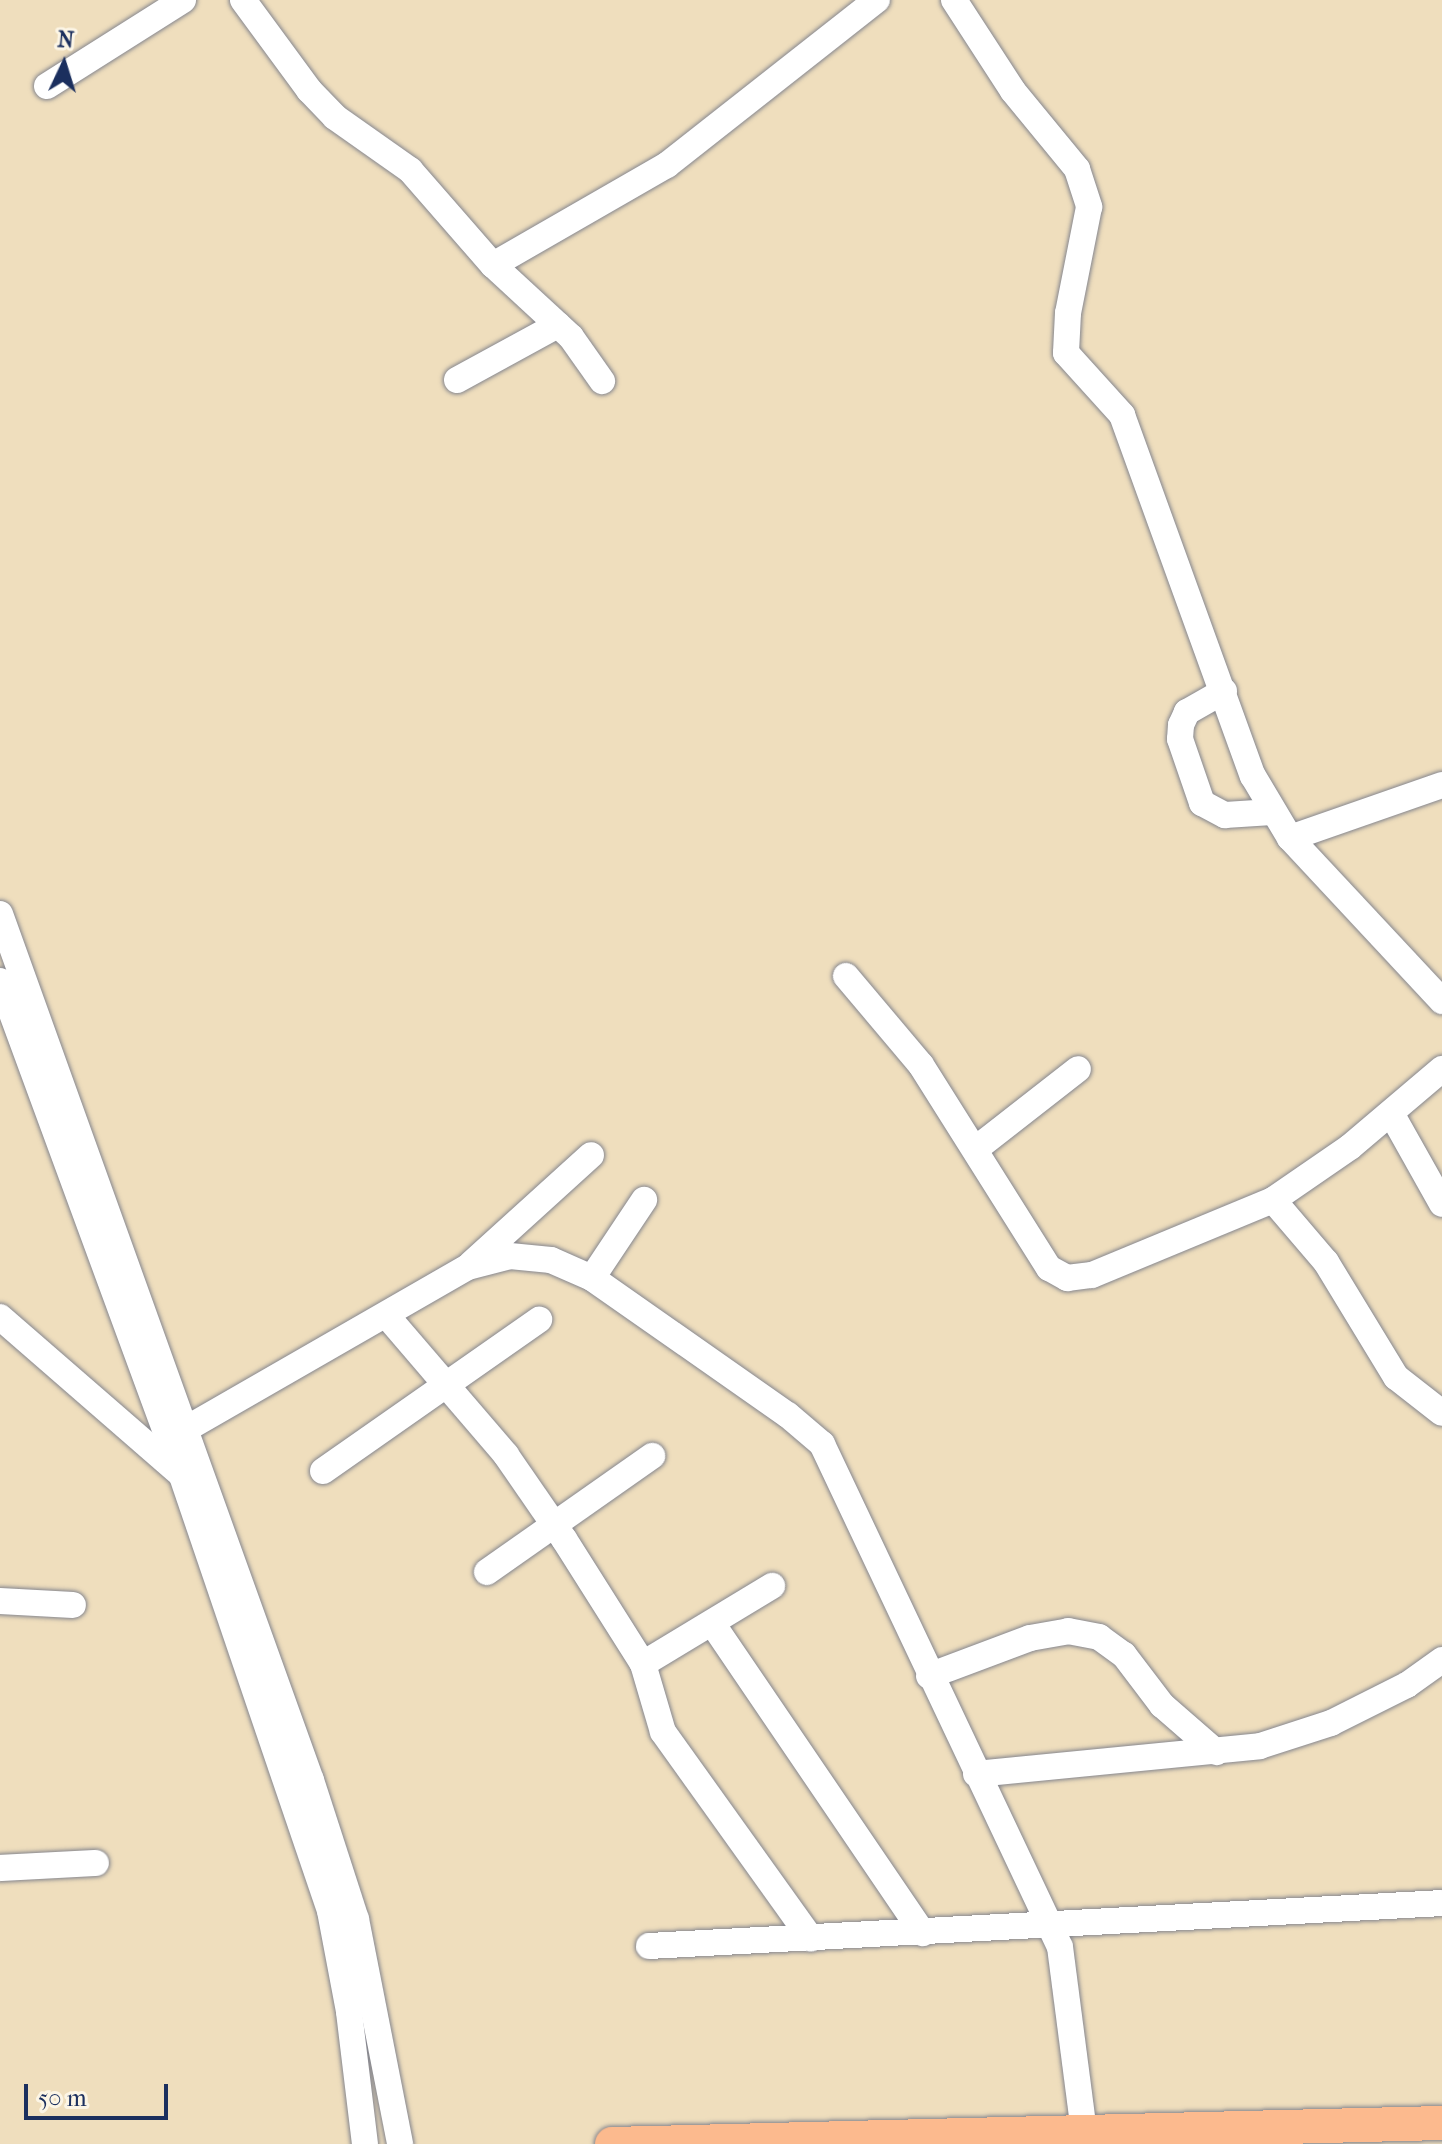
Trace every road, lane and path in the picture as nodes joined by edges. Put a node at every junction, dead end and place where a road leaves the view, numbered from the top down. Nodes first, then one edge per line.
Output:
1 (183, 0) edge
2 (243, 0) edge
3 (877, 0) edge
4 (954, 0) edge
5 (47, 86) dead end
6 (493, 265) junction
7 (558, 325) junction
8 (457, 380) dead end
9 (602, 381) dead end
10 (1224, 691) junction
11 (1442, 785) edge
12 (1272, 812) junction
13 (1290, 838) junction
14 (0, 914) edge
15 (846, 976) dead end
16 (0, 981) edge
17 (1442, 1001) edge
18 (1078, 1069) dead end
19 (1442, 1069) edge
20 (1391, 1113) junction
21 (977, 1148) junction
22 (591, 1155) dead end
23 (644, 1200) dead end
24 (1273, 1200) junction
25 (1442, 1204) edge
26 (468, 1267) junction
27 (592, 1278) junction
28 (387, 1316) junction
29 (0, 1317) edge
30 (539, 1320) dead end
31 (449, 1386) junction
32 (1442, 1413) edge
33 (186, 1429) junction
34 (652, 1456) dead end
35 (323, 1471) dead end
36 (182, 1476) junction
37 (554, 1524) junction
38 (487, 1572) dead end
39 (772, 1586) dead end
40 (0, 1601) edge
41 (73, 1605) dead end
42 (712, 1623) junction
43 (1442, 1660) edge
44 (643, 1664) junction
45 (929, 1676) junction
46 (1216, 1752) junction
47 (976, 1774) junction
48 (96, 1863) dead end
49 (0, 1868) edge
50 (1442, 1903) edge
51 (1051, 1927) junction
52 (923, 1933) junction
53 (811, 1939) junction
54 (649, 1946) dead end
55 (383, 2056) junction
56 (355, 2058) junction
57 (1442, 2123) edge
58 (1084, 2132) junction
59 (365, 2144) edge
60 (400, 2144) edge
61 (612, 2144) edge

1 - 5 street
2 - 6 street
3 - 6 street
4 - 10 street
6 - 7 street
7 - 8 street
7 - 9 street
10 - 12 street
10 - 12 street
11 - 13 street
12 - 13 street
13 - 17 street
14 - 33 street
15 - 21 street
16 - 36 street
18 - 21 street
19 - 20 street
20 - 24 street
20 - 25 street
21 - 24 street
22 - 26 street
23 - 27 street
24 - 32 street
26 - 27 street
26 - 28 street
27 - 45 street
28 - 31 street
28 - 33 street
29 - 36 street
30 - 31 street
31 - 35 street
31 - 37 street
33 - 55 street
34 - 37 street
36 - 56 street
37 - 38 street
37 - 44 street
39 - 42 street
40 - 41 street
42 - 44 street
42 - 52 street
43 - 46 street
44 - 53 street
45 - 46 street
45 - 47 street
46 - 47 street
47 - 51 street
48 - 49 street
50 - 51 street
51 - 52 street
51 - 58 street
52 - 53 street
53 - 54 street
55 - 56 street
55 - 60 street
56 - 59 street
57 - 58 main road
58 - 61 main road

